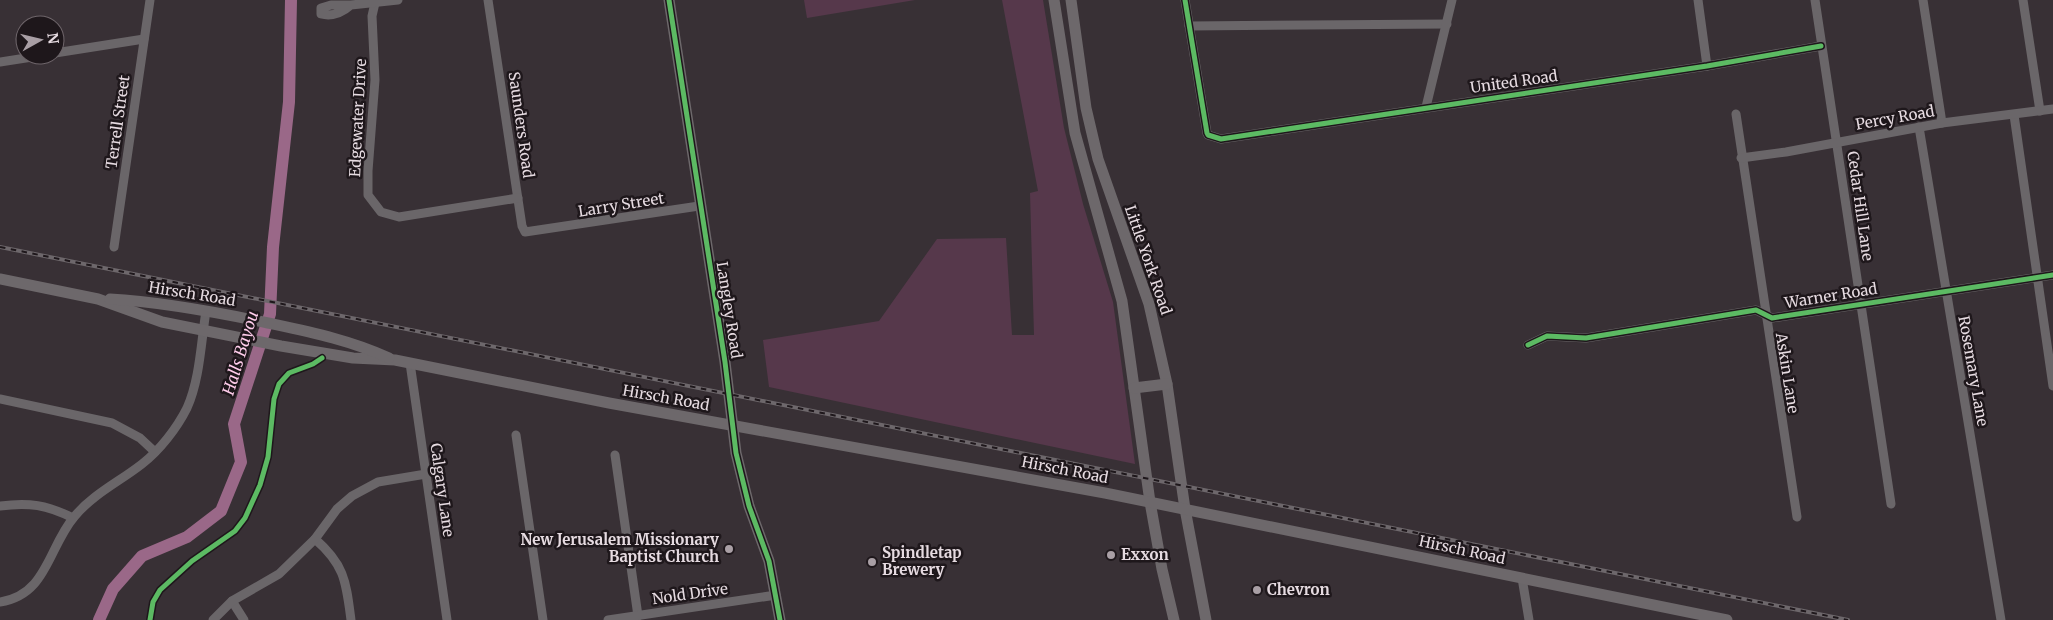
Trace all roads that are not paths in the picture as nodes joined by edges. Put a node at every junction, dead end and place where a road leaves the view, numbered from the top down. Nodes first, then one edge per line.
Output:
1 (150, 0) edge
2 (398, 0) edge
3 (488, 0) edge
4 (669, 0) edge
5 (1054, 0) edge
6 (1071, 0) edge
7 (1185, 0) edge
8 (1452, 0) edge
9 (1698, 0) edge
10 (1815, 0) edge
11 (1923, 0) edge
12 (2022, 0) edge
13 (374, 3) junction
14 (351, 5) dead end
15 (1446, 24) junction
16 (1189, 26) junction
17 (144, 40) junction
18 (1821, 46) junction
19 (65, 52) edge
20 (15, 60) edge
21 (0, 62) edge
22 (1707, 66) junction
23 (1426, 107) junction
24 (2053, 108) edge
25 (2040, 110) junction
26 (1736, 114) dead end
27 (2014, 114) junction
28 (1942, 123) junction
29 (1919, 127) junction
30 (1836, 142) junction
31 (1742, 158) junction
32 (518, 198) junction
33 (700, 206) junction
34 (546, 230) joint
35 (114, 247) dead end
36 (2053, 275) edge
37 (2036, 277) junction
38 (0, 279) edge
39 (1945, 291) junction
40 (98, 299) junction
41 (1861, 305) junction
42 (206, 311) junction
43 (1765, 314) junction
44 (203, 330) junction
45 (1528, 345) dead end
46 (395, 360) junction
47 (410, 363) junction
48 (1167, 384) junction
49 (2053, 386) edge
50 (1134, 388) junction
51 (0, 399) edge
52 (732, 424) junction
53 (516, 435) dead end
54 (155, 452) junction
55 (615, 455) dead end
56 (426, 474) junction
57 (1150, 502) junction
58 (1891, 504) dead end
59 (0, 506) edge
60 (1185, 509) junction
61 (1797, 517) dead end
62 (73, 518) junction
63 (315, 539) junction
64 (1522, 578) junction
65 (776, 595) junction
66 (232, 601) junction
67 (0, 602) edge
68 (638, 616) junction
69 (213, 620) edge
70 (244, 620) edge
71 (352, 620) edge
72 (446, 620) edge
73 (543, 620) edge
74 (608, 620) edge
75 (780, 620) edge
76 (1174, 620) edge
77 (1206, 620) edge
78 (1528, 620) edge
79 (1727, 620) edge
80 (2001, 620) edge

1 - 17 street, Terrell Street
2 - 13 street
3 - 32 street, Saunders Road
4 - 33 main road, Langley Road
5 - 50 main road
6 - 48 main road, Little York Road
7 - 16 street
8 - 15 street
9 - 22 street
10 - 18 street, Cedar Hill Lane
11 - 28 street
12 - 25 street
13 - 14 street
13 - 32 street, Edgewater Drive
15 - 16 street
15 - 23 street
16 - 23 street, United Road
17 - 19 street
17 - 35 street, Terrell Street
18 - 22 street, United Road
18 - 30 street, Cedar Hill Lane
20 - 21 street
22 - 23 street, United Road
24 - 25 street, Percy Road
25 - 27 street, Percy Road
26 - 31 street, Askin Lane
27 - 28 street, Percy Road
27 - 37 street
28 - 29 street, Percy Road
29 - 30 street, Percy Road
29 - 39 street, Rosemary Lane
30 - 31 street, Percy Road
30 - 41 street, Cedar Hill Lane
31 - 43 street, Askin Lane
32 - 34 street, Saunders Road
33 - 34 street, Larry Street
33 - 52 main road, Langley Road
36 - 37 street, Warner Road
37 - 39 street, Warner Road
37 - 49 street
38 - 40 main road, Hirsch Road
39 - 41 street, Warner Road
39 - 80 street, Rosemary Lane
40 - 42 main road, Hirsch Road
40 - 44 main road, Hirsch Road
41 - 43 street, Warner Road
41 - 58 street, Cedar Hill Lane
42 - 44 street
42 - 46 main road, Hirsch Road
43 - 45 street, Warner Road
43 - 61 street, Askin Lane
44 - 46 main road, Hirsch Road
44 - 54 street
46 - 47 main road, Hirsch Road
47 - 52 main road, Hirsch Road
47 - 56 street, Calgary Lane
48 - 50 main road
48 - 60 main road, Little York Road
50 - 57 main road
51 - 54 street
52 - 57 main road, Hirsch Road
52 - 65 main road, Langley Road
53 - 73 street
54 - 62 street
55 - 68 street
56 - 63 street
56 - 72 street, Calgary Lane
57 - 60 main road, Hirsch Road
57 - 76 main road
59 - 62 street
60 - 64 main road, Hirsch Road
60 - 77 main road, Little York Road
62 - 67 street
63 - 66 street
63 - 71 street
64 - 78 street
64 - 79 main road, Hirsch Road
65 - 68 street, Nold Drive
65 - 75 main road, Langley Road
66 - 69 street
66 - 70 street
68 - 74 street, Nold Drive

